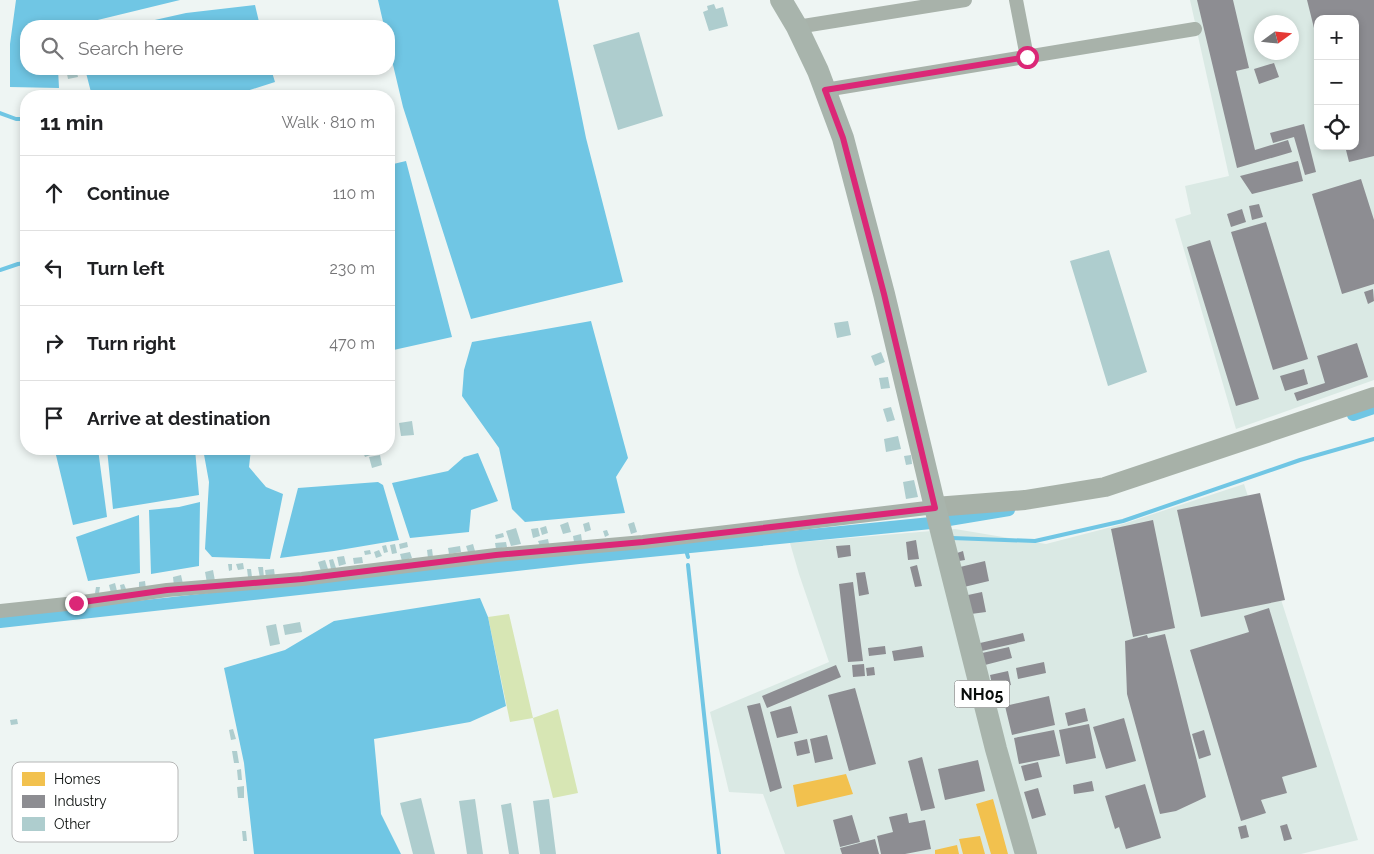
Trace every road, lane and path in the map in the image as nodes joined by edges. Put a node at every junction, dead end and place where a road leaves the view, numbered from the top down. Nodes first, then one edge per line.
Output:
1 (781, 0) edge
2 (965, 0) edge
3 (1016, 0) edge
4 (797, 27) junction
5 (1195, 29) dead end
6 (1027, 57) junction
7 (825, 90) junction
8 (1374, 397) edge
9 (938, 519) junction
10 (0, 611) edge
11 (1026, 854) edge

1 - 4 main road, NH05
2 - 4 street
3 - 6 street
4 - 7 main road, NH05
5 - 6 street
6 - 7 street
7 - 9 main road, NH05
8 - 9 street
9 - 10 street
9 - 11 main road, NH05

